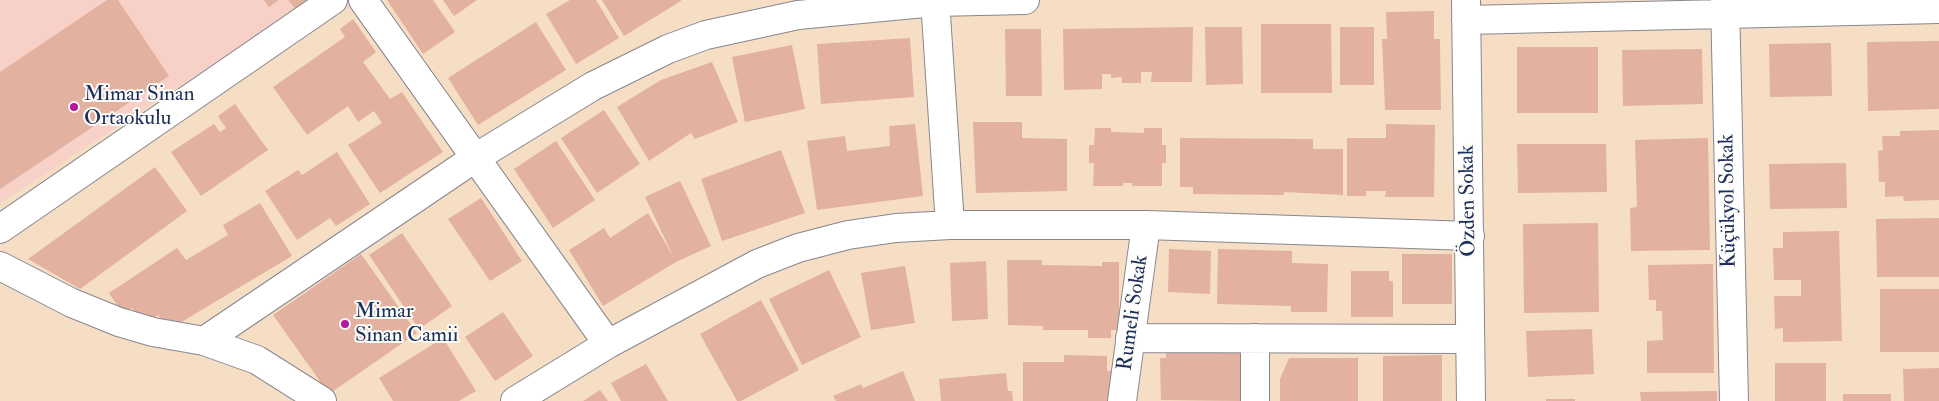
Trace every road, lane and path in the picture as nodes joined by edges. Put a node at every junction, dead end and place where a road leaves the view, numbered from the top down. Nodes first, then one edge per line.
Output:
1 (333, 0) edge
2 (363, 0) edge
3 (1026, 0) edge
4 (935, 1) edge
5 (1725, 7) edge
6 (1939, 9) edge
7 (1466, 10) edge
8 (475, 158) junction
9 (950, 225) junction
10 (1146, 225) junction
11 (0, 229) edge
12 (1470, 236) junction
13 (0, 266) edge
14 (1130, 338) junction
15 (1255, 338) junction
16 (1470, 339) junction
17 (204, 341) junction
18 (608, 344) junction
19 (322, 401) edge
20 (515, 401) edge
21 (1122, 401) edge
22 (1255, 401) edge
23 (1471, 401) edge
24 (1734, 401) edge

1 - 11 street
2 - 8 street
3 - 4 street
4 - 8 street
4 - 9 street
5 - 6 street
5 - 7 street
5 - 24 street, Küçükyol Sokak
7 - 12 street, Özden Sokak
8 - 17 street
8 - 18 street
9 - 10 street
9 - 18 street
10 - 12 street
10 - 14 street, Rumeli Sokak
12 - 16 street, Özden Sokak
13 - 17 street
14 - 15 street
14 - 21 street, Rumeli Sokak
15 - 16 street
15 - 22 street
16 - 23 street, Özden Sokak
17 - 19 street
18 - 20 street

